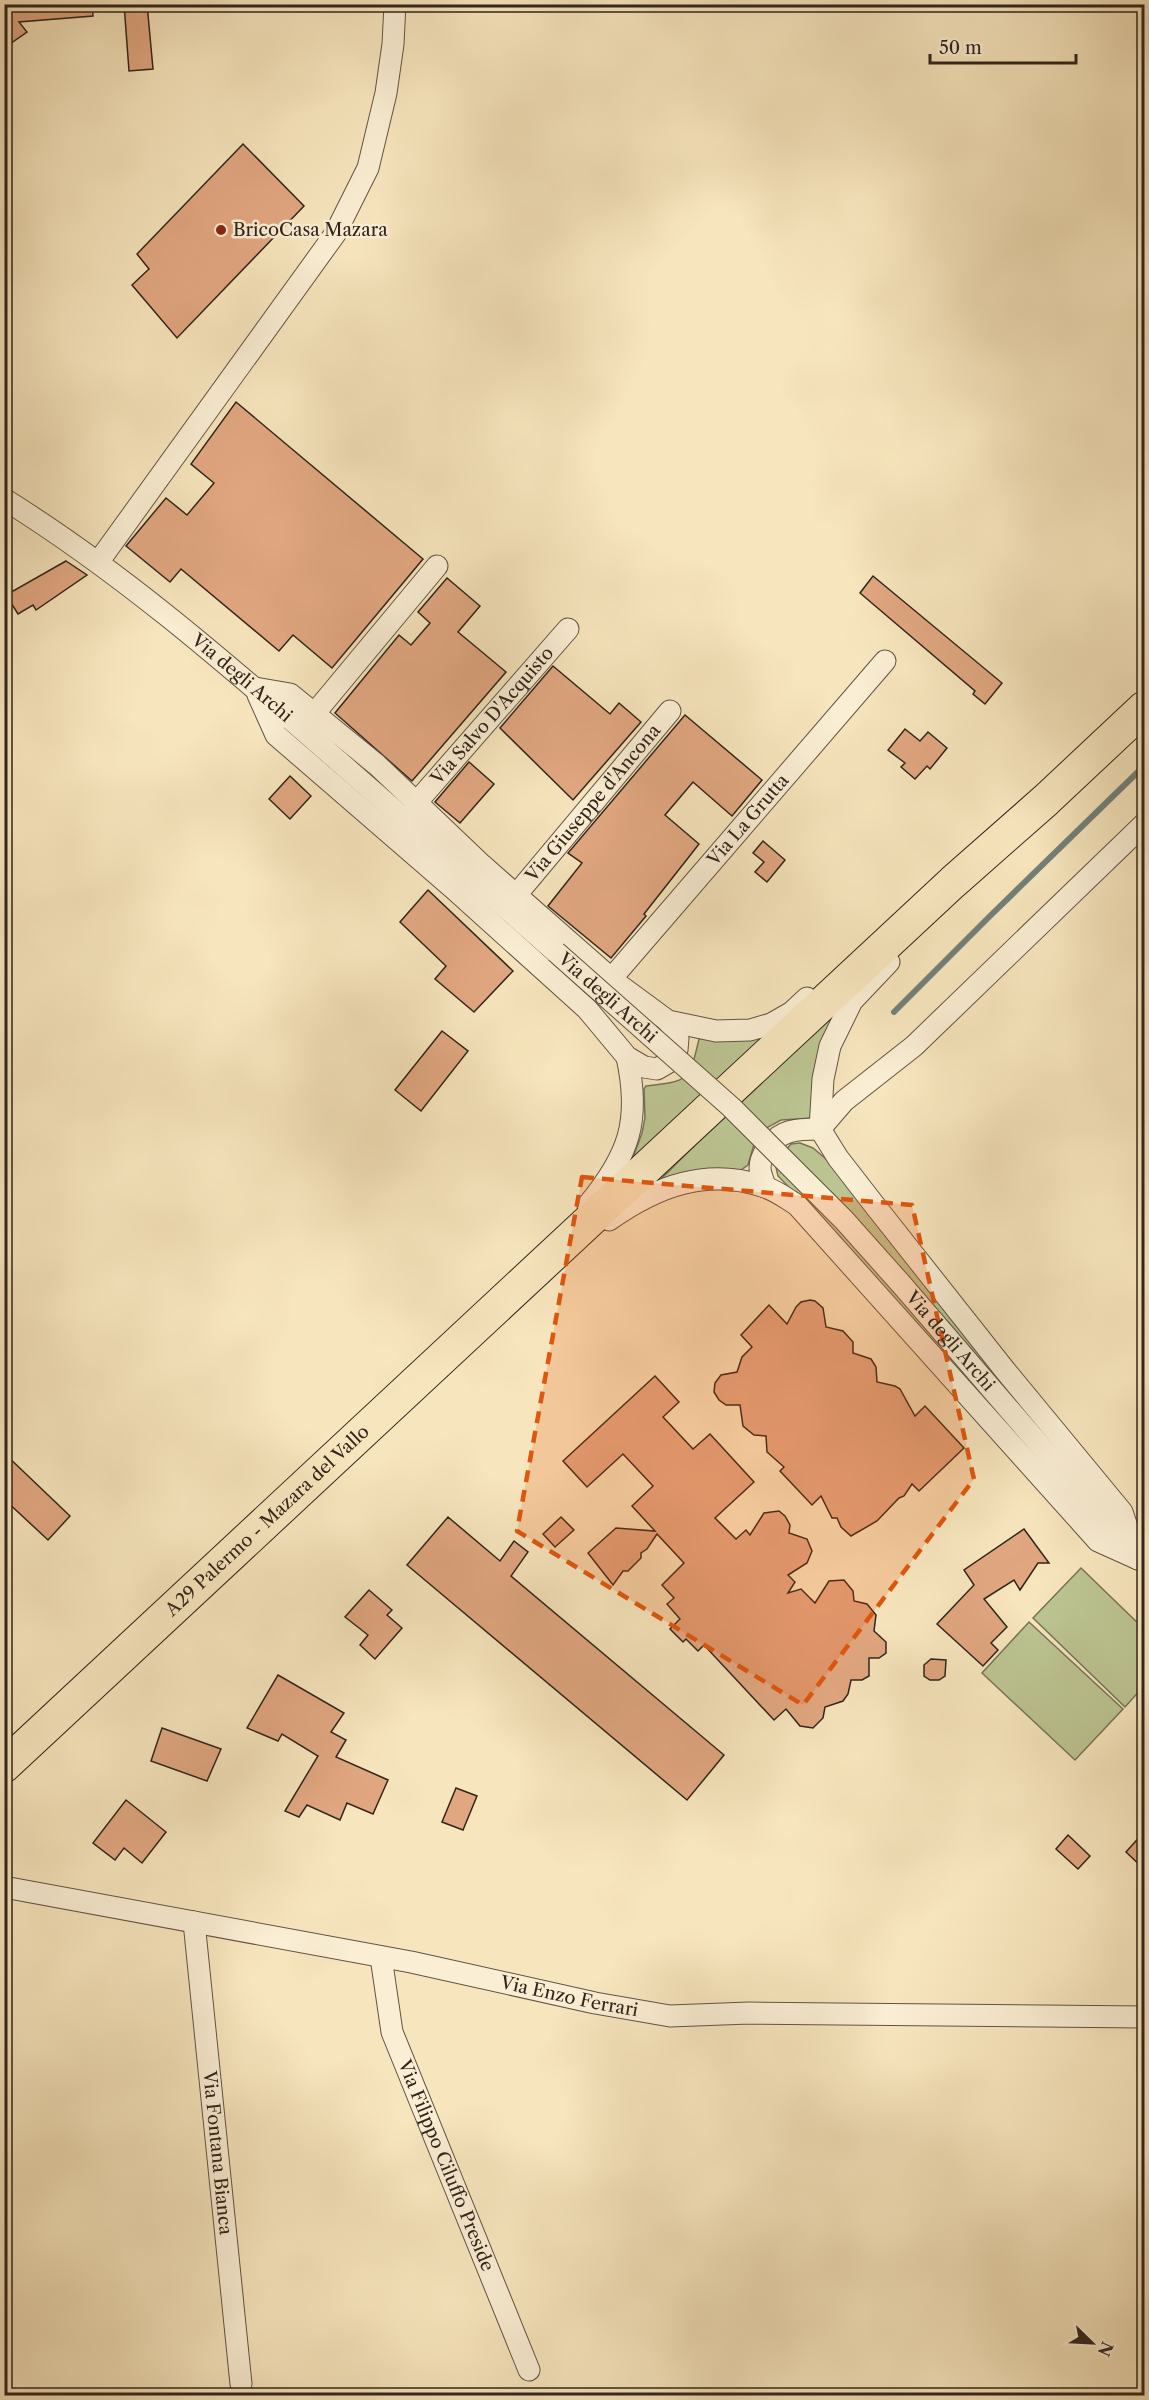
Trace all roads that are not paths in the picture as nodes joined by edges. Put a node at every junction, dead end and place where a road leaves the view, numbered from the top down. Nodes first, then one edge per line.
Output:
1 (395, 4) edge
2 (4, 499) edge
3 (99, 561) junction
4 (437, 566) dead end
5 (568, 629) dead end
6 (885, 661) dead end
7 (255, 688) junction
8 (1144, 708) edge
9 (670, 711) dead end
10 (314, 714) junction
11 (416, 803) junction
12 (1144, 824) edge
13 (953, 882) junction
14 (516, 895) junction
15 (611, 979) junction
16 (668, 1021) junction
17 (627, 1057) junction
18 (820, 1129) junction
19 (765, 1187) junction
20 (530, 1276) junction
21 (1141, 1563) edge
22 (4, 1766) edge
23 (9, 1892) edge
24 (194, 1922) junction
25 (381, 1957) junction
26 (1144, 2018) edge
27 (529, 2370) dead end
28 (241, 2384) dead end

1 - 3 street
2 - 3 street, Via degli Archi
3 - 7 street, Via degli Archi
4 - 10 street
5 - 11 street, Via Salvo D'Acquisto
6 - 15 street, Via La Grutta
7 - 10 street
7 - 17 street
7 - 21 street, Via degli Archi, bridge
8 - 13 main road, A29 Palermo - Mazara del Vallo
9 - 14 street, Via Giuseppe d'Ancona
10 - 11 street
11 - 14 street
12 - 18 street
13 - 16 street
13 - 18 street
13 - 20 main road, A29 Palermo - Mazara del Vallo
14 - 15 street
15 - 16 street
16 - 17 street
17 - 20 street
18 - 19 street
18 - 21 street
19 - 20 street
19 - 21 street
20 - 22 main road, A29 Palermo - Mazara del Vallo
23 - 24 street, Via Enzo Ferrari
24 - 25 street, Via Enzo Ferrari
24 - 28 street, Via Fontana Bianca
25 - 26 street, Via Enzo Ferrari
25 - 27 street, Via Filippo Ciluffo Preside

